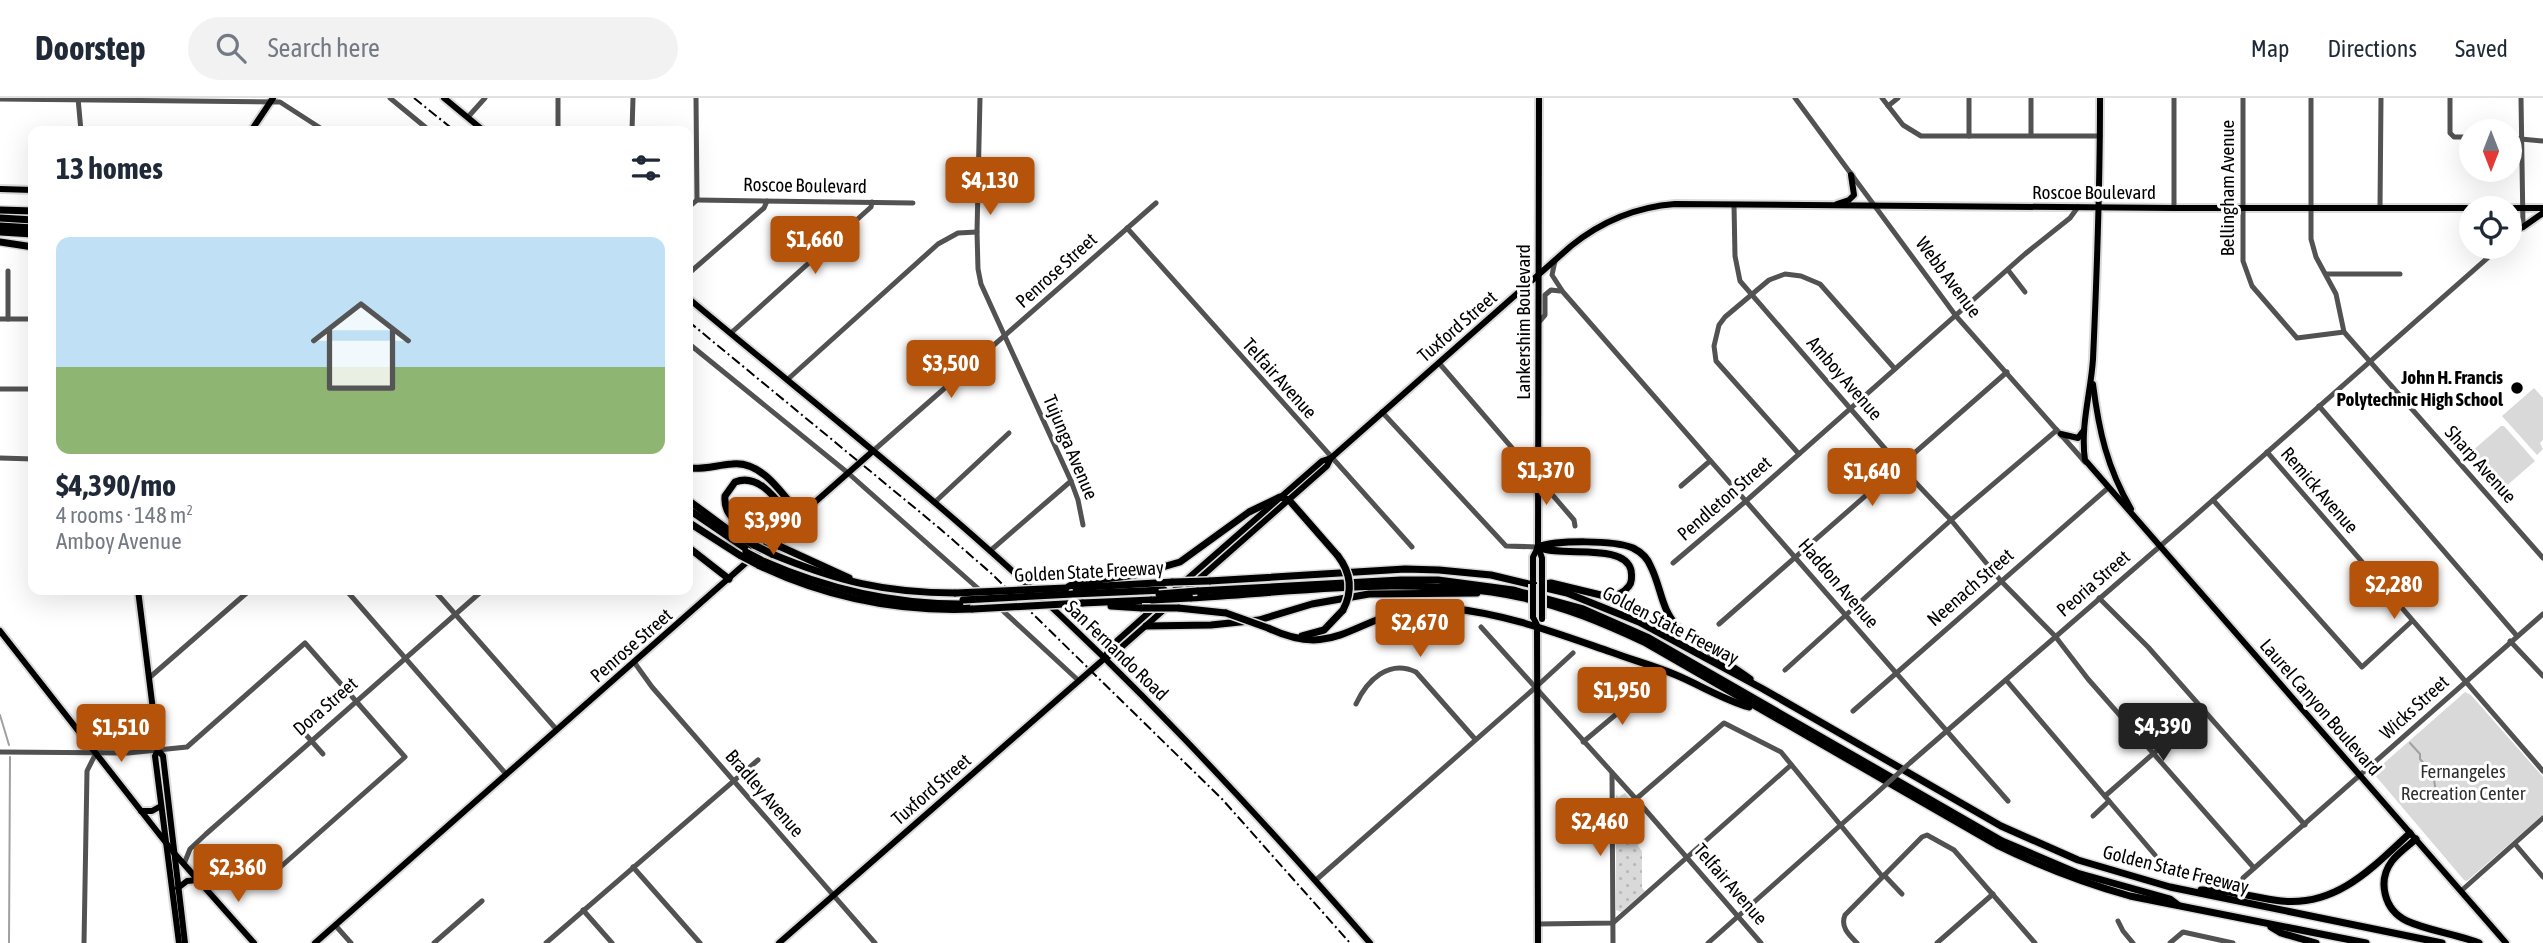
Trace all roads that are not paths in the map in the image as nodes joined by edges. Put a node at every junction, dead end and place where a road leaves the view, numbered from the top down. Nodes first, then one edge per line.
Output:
1 (390, 98) edge
2 (444, 98) edge
3 (485, 98) edge
4 (558, 98) edge
5 (633, 98) edge
6 (696, 98) edge
7 (980, 98) edge
8 (1539, 98) edge
9 (1795, 98) edge
10 (1882, 98) edge
11 (1898, 98) edge
12 (1969, 98) edge
13 (2031, 98) edge
14 (2101, 98) edge
15 (2174, 98) edge
16 (2243, 98) edge
17 (2311, 98) edge
18 (2381, 98) edge
19 (2450, 98) edge
20 (2521, 98) edge
21 (0, 99) edge
22 (78, 99) edge
23 (272, 100) edge
24 (1888, 106) junction
25 (468, 117) junction
26 (2521, 119) edge
27 (81, 126) edge
28 (254, 126) edge
29 (317, 126) edge
30 (422, 126) edge
31 (478, 126) edge
32 (558, 126) edge
33 (632, 126) edge
34 (2031, 135) junction
35 (1969, 136) junction
36 (2100, 136) junction
37 (2459, 137) edge
38 (2522, 141) edge
39 (2543, 141) edge
40 (2522, 174) edge
41 (1851, 175) junction
42 (0, 189) edge
43 (28, 190) edge
44 (693, 195) edge
45 (697, 197) junction
46 (768, 201) junction
47 (693, 202) edge
48 (872, 202) junction
49 (913, 203) dead end
50 (1156, 203) dead end
51 (1734, 205) junction
52 (1833, 206) junction
53 (1874, 206) junction
54 (1645, 207) joint
55 (2078, 208) junction
56 (2100, 208) junction
57 (2174, 208) junction
58 (2243, 208) junction
59 (2311, 208) junction
60 (2380, 208) junction
61 (2523, 208) junction
62 (0, 210) edge
63 (2543, 210) edge
64 (28, 211) edge
65 (0, 222) edge
66 (28, 224) edge
67 (1127, 228) junction
68 (2523, 228) joint
69 (0, 232) edge
70 (977, 232) junction
71 (28, 234) edge
72 (0, 242) edge
73 (28, 246) edge
74 (2486, 259) edge
75 (1555, 260) junction
76 (693, 270) edge
77 (2008, 270) junction
78 (8, 271) dead end
79 (2326, 274) junction
80 (2400, 274) dead end
81 (1538, 275) junction
82 (1563, 292) junction
83 (2025, 292) dead end
84 (1751, 293) junction
85 (693, 302) edge
86 (1956, 316) junction
87 (0, 318) edge
88 (8, 319) junction
89 (28, 319) edge
90 (1538, 323) junction
91 (2344, 332) junction
92 (731, 334) junction
93 (1005, 337) junction
94 (693, 347) edge
95 (2369, 362) junction
96 (1439, 363) junction
97 (1895, 369) junction
98 (2007, 372) junction
99 (2092, 373) junction
100 (787, 380) junction
101 (0, 389) edge
102 (28, 390) edge
103 (2319, 406) junction
104 (1850, 407) junction
105 (1382, 412) junction
106 (2085, 428) junction
107 (2059, 432) junction
108 (1009, 433) dead end
109 (873, 451) junction
110 (2267, 452) junction
111 (1799, 454) junction
112 (0, 458) edge
113 (1331, 458) junction
114 (28, 459) edge
115 (1710, 461) junction
116 (1900, 466) junction
117 (693, 467) edge
118 (2089, 467) junction
119 (848, 473) junction
120 (1538, 477) junction
121 (1071, 481) junction
122 (1681, 486) dead end
123 (2108, 488) junction
124 (1280, 497) junction
125 (1289, 500) junction
126 (2213, 500) junction
127 (1746, 501) junction
128 (935, 502) junction
129 (693, 504) edge
130 (693, 515) edge
131 (797, 518) junction
132 (1254, 520) junction
133 (1951, 520) junction
134 (2139, 523) junction
135 (693, 524) edge
136 (1083, 525) dead end
137 (1575, 526) dead end
138 (1246, 538) junction
139 (1412, 547) dead end
140 (1538, 547) junction
141 (2160, 547) junction
142 (693, 551) edge
143 (747, 551) junction
144 (990, 551) junction
145 (1796, 558) junction
146 (2543, 558) edge
147 (765, 560) junction
148 (1673, 563) dead end
149 (729, 579) junction
150 (2001, 581) junction
151 (859, 583) junction
152 (1538, 585) junction
153 (1066, 588) junction
154 (1199, 589) junction
155 (1488, 592) junction
156 (139, 595) edge
157 (244, 595) edge
158 (350, 595) edge
159 (438, 595) edge
160 (477, 595) edge
161 (2099, 598) junction
162 (1077, 599) junction
163 (1093, 603) junction
164 (968, 605) junction
165 (2543, 614) edge
166 (455, 615) junction
167 (1845, 615) junction
168 (2412, 621) junction
169 (1539, 622) junction
170 (1719, 624) dead end
171 (1146, 626) junction
172 (1481, 627) dead end
173 (1268, 628) junction
174 (0, 631) edge
175 (2055, 636) junction
176 (2517, 636) junction
177 (2510, 642) junction
178 (1573, 653) dead end
179 (1105, 657) junction
180 (406, 658) junction
181 (634, 662) junction
182 (1785, 670) dead end
183 (1897, 672) junction
184 (2543, 676) edge
185 (149, 678) junction
186 (2006, 680) junction
187 (1079, 681) junction
188 (2465, 683) junction
189 (1536, 687) junction
190 (1763, 689) junction
191 (1644, 691) dead end
192 (355, 701) junction
193 (1356, 704) dead end
194 (2204, 709) junction
195 (1761, 710) junction
196 (1853, 711) dead end
197 (299, 727) dead end
198 (557, 730) junction
199 (1947, 730) junction
200 (1475, 739) junction
201 (310, 740) junction
202 (1583, 742) junction
203 (158, 750) junction
204 (0, 752) edge
205 (96, 754) junction
206 (323, 754) dead end
207 (2154, 754) junction
208 (758, 760) dead end
209 (1791, 765) junction
210 (2543, 771) edge
211 (1612, 773) junction
212 (506, 774) junction
213 (2361, 776) junction
214 (733, 780) junction
215 (1636, 799) junction
216 (2107, 799) junction
217 (2008, 801) dead end
218 (161, 806) junction
219 (141, 811) junction
220 (2093, 816) dead end
221 (2543, 818) edge
222 (1841, 824) junction
223 (2305, 825) junction
224 (2413, 836) junction
225 (166, 841) junction
226 (2515, 844) junction
227 (190, 849) junction
228 (174, 853) junction
229 (2155, 855) dead end
230 (1686, 857) junction
231 (184, 864) junction
232 (633, 867) junction
233 (2254, 869) junction
234 (1883, 876) junction
235 (2543, 877) edge
236 (268, 878) dead end
237 (2243, 878) dead end
238 (199, 880) junction
239 (1315, 880) junction
240 (2170, 887) junction
241 (178, 888) junction
242 (2190, 891) junction
243 (2461, 891) junction
244 (1902, 894) dead end
245 (1993, 894) junction
246 (834, 897) junction
247 (482, 901) dead end
248 (2182, 907) junction
249 (583, 910) junction
250 (1738, 917) junction
251 (2118, 921) dead end
252 (1613, 923) junction
253 (1538, 924) junction
254 (2266, 924) junction
255 (335, 925) junction
256 (83, 943) edge
257 (179, 943) edge
258 (185, 943) edge
259 (254, 943) edge
260 (316, 943) edge
261 (351, 943) edge
262 (434, 943) edge
263 (546, 943) edge
264 (612, 943) edge
265 (700, 943) edge
266 (779, 943) edge
267 (875, 943) edge
268 (1370, 943) edge
269 (1538, 943) edge
270 (1613, 943) edge
271 (1708, 943) edge
272 (1761, 943) edge
273 (1857, 943) edge
274 (1937, 943) edge
275 (2035, 943) edge
276 (2133, 943) edge
277 (2171, 943) edge
278 (2233, 943) edge
279 (2316, 943) edge
280 (2365, 943) edge
281 (2442, 943) edge
282 (2479, 943) edge
283 (2507, 943) edge

1 - 30 street
2 - 25 main road
3 - 25 street
4 - 32 street
5 - 33 street
6 - 45 street
7 - 70 street, Tujunga Avenue
8 - 81 main road, Lankershim Boulevard
9 - 41 street, Webb Avenue
10 - 24 street
11 - 24 street
12 - 35 street
13 - 34 street
14 - 36 main road, Laurel Canyon Boulevard
15 - 57 street
16 - 58 street, Bellingham Avenue
17 - 59 street, Sharp Avenue
18 - 60 street
19 - 37 street
20 - 26 street
21 - 22 street
22 - 23 street
22 - 27 street
23 - 28 main road
23 - 29 street
24 - 35 street
25 - 31 main road
34 - 35 street
34 - 36 street
36 - 56 main road, Laurel Canyon Boulevard
38 - 39 street
40 - 61 street
41 - 52 main road
41 - 53 street, Webb Avenue
42 - 43 main road
44 - 45 street, Roscoe Boulevard
45 - 46 street, Roscoe Boulevard
45 - 47 street
46 - 48 street, Roscoe Boulevard
46 - 76 street
48 - 49 street, Roscoe Boulevard
48 - 92 street
50 - 67 street, Penrose Street
51 - 52 main road, Roscoe Boulevard
51 - 54 main road, Roscoe Boulevard
51 - 84 street, Amboy Avenue
52 - 53 main road, Roscoe Boulevard
53 - 55 main road, Roscoe Boulevard
53 - 86 street, Webb Avenue
54 - 75 main road, Tuxford Street
55 - 56 main road, Roscoe Boulevard
55 - 77 street, Pendleton Street
56 - 57 main road, Roscoe Boulevard
56 - 99 main road, Laurel Canyon Boulevard
57 - 58 main road, Roscoe Boulevard
58 - 59 main road, Roscoe Boulevard
58 - 91 street, Bellingham Avenue
59 - 60 main road, Roscoe Boulevard
59 - 79 street, Sharp Avenue
60 - 61 main road, Roscoe Boulevard
61 - 63 main road, Roscoe Boulevard
61 - 68 street
62 - 64 highway
63 - 68 main road
65 - 66 highway
67 - 93 street, Penrose Street
67 - 113 street, Telfair Avenue
69 - 71 highway
70 - 93 street, Tujunga Avenue
70 - 100 street
72 - 73 highway
74 - 95 street, Peoria Street
75 - 81 main road, Tuxford Street
75 - 82 street, Haddon Avenue
77 - 83 street
77 - 86 street, Pendleton Street
78 - 88 street
79 - 80 street
79 - 91 street, Sharp Avenue
81 - 90 main road, Lankershim Boulevard
81 - 96 main road, Tuxford Street
82 - 90 street
82 - 115 street, Haddon Avenue
84 - 97 street
84 - 104 street, Amboy Avenue
84 - 111 street
85 - 92 main road, San Fernando Road
86 - 97 street, Pendleton Street
86 - 98 street, Webb Avenue
87 - 88 street
88 - 89 street
90 - 120 main road, Lankershim Boulevard
91 - 95 street, Sharp Avenue
92 - 100 main road, San Fernando Road
93 - 109 street, Penrose Street
93 - 121 street, Tujunga Avenue
94 - 119 street
95 - 103 street, Peoria Street
95 - 146 street, Sharp Avenue
96 - 105 main road, Tuxford Street
96 - 120 street
97 - 104 street, Pendleton Street
98 - 107 street, Webb Avenue
98 - 116 street
99 - 106 main road, Laurel Canyon Boulevard
99 - 134 main road, Laurel Canyon Boulevard
100 - 109 main road, San Fernando Road
101 - 102 street
103 - 110 street, Peoria Street
103 - 176 street
104 - 111 street, Pendleton Street
104 - 116 street, Amboy Avenue
105 - 113 main road, Tuxford Street
105 - 140 street
106 - 107 main road
106 - 118 main road, Laurel Canyon Boulevard
107 - 118 street, Webb Avenue
107 - 133 street
108 - 128 street
109 - 119 main road, Penrose Street
109 - 128 main road, San Fernando Road
110 - 126 street, Peoria Street
110 - 168 street, Remick Avenue
111 - 127 street, Pendleton Street
112 - 114 street
113 - 124 main road, Tuxford Street
113 - 125 main road, Tuxford Street
113 - 139 street, Telfair Avenue
115 - 122 street
115 - 127 street, Haddon Avenue
116 - 133 street, Amboy Avenue
116 - 145 street
117 - 131 highway
118 - 123 main road, Laurel Canyon Boulevard
119 - 131 main road, Penrose Street
119 - 187 street
120 - 137 street
120 - 140 main road, Lankershim Boulevard
121 - 136 street, Tujunga Avenue
121 - 144 street
123 - 134 main road, Laurel Canyon Boulevard
123 - 150 street, Neenach Street
124 - 125 highway
124 - 132 main road, Tuxford Street
124 - 153 highway
125 - 138 main road, Tuxford Street
125 - 173 highway, bridge
126 - 141 street, Peoria Street
126 - 168 street
127 - 145 street, Haddon Avenue
127 - 148 street, Pendleton Street
128 - 144 main road, San Fernando Road
129 - 143 highway, Golden State Freeway
130 - 143 highway
131 - 149 main road, Penrose Street
131 - 151 highway, bridge
132 - 138 main road
132 - 179 main road, Tuxford Street
133 - 150 street, Amboy Avenue
133 - 167 street
134 - 141 main road, Laurel Canyon Boulevard
135 - 143 highway, Golden State Freeway
138 - 171 main road, Tuxford Street
140 - 152 highway
140 - 169 main road, Lankershim Boulevard, bridge
140 - 169 main road, Lankershim Boulevard, bridge
140 - 190 highway
141 - 161 street, Peoria Street
141 - 213 main road, Laurel Canyon Boulevard
142 - 149 highway
143 - 147 highway, Golden State Freeway, bridge
143 - 147 highway, Golden State Freeway, bridge
144 - 179 main road, San Fernando Road
145 - 167 street, Haddon Avenue
145 - 170 street
147 - 151 highway, Golden State Freeway
147 - 164 highway
147 - 164 highway, Golden State Freeway
149 - 181 main road, Penrose Street
150 - 175 street, Amboy Avenue
150 - 183 street, Neenach Street
151 - 153 highway, Golden State Freeway, bridge
152 - 153 highway, Golden State Freeway, bridge
152 - 190 highway, Golden State Freeway
154 - 162 highway, bridge
154 - 240 highway
154 - 248 highway
155 - 163 highway, Golden State Freeway, bridge
155 - 171 highway
155 - 195 highway, Golden State Freeway
156 - 185 main road
157 - 185 street
158 - 180 street
159 - 166 street
160 - 166 street, Dora Street
161 - 175 street, Peoria Street
161 - 194 street
162 - 163 highway, Golden State Freeway
162 - 164 highway, Golden State Freeway, bridge
162 - 164 highway, bridge
163 - 173 highway, bridge
165 - 176 street, Wicks Street
166 - 180 street, Dora Street
166 - 198 street
167 - 182 street
167 - 183 street, Haddon Avenue
168 - 188 street, Remick Avenue
169 - 173 highway
169 - 189 main road, Lankershim Boulevard
169 - 195 highway
171 - 179 main road, Tuxford Street
172 - 189 street, Telfair Avenue
174 - 205 main road
175 - 186 street, Peoria Street
175 - 207 street, Amboy Avenue
176 - 177 street, Wicks Street
177 - 184 street
177 - 188 street, Wicks Street
178 - 189 street
179 - 187 main road, Tuxford Street
179 - 239 main road, San Fernando Road
180 - 192 street, Dora Street
180 - 212 street
181 - 198 main road, Penrose Street
181 - 214 street, Bradley Avenue
183 - 196 street, Neenach Street
183 - 199 street, Haddon Avenue
185 - 203 main road
186 - 199 street, Peoria Street
186 - 216 street
187 - 246 main road, Tuxford Street
188 - 210 street, Remick Avenue
188 - 213 street, Wicks Street
189 - 200 street
189 - 202 street, Telfair Avenue
189 - 253 main road, Lankershim Boulevard
190 - 240 highway, Golden State Freeway
191 - 202 street
192 - 201 street, Dora Street
192 - 203 street
192 - 236 street
193 - 200 street
194 - 207 street
194 - 223 street
195 - 248 highway, Golden State Freeway
197 - 201 street
198 - 212 main road, Penrose Street
199 - 217 street, Haddon Avenue
199 - 222 street, Peoria Street, bridge
200 - 239 street
201 - 206 street
201 - 227 street, Dora Street
202 - 211 street, Telfair Avenue
203 - 205 street
203 - 218 main road
203 - 228 main road
204 - 205 street
205 - 219 main road
205 - 256 street
207 - 216 street
207 - 233 street, Amboy Avenue
208 - 214 street
209 - 215 street
209 - 222 street
209 - 230 street
211 - 215 street, Telfair Avenue
211 - 252 street
212 - 255 main road, Penrose Street
213 - 223 street, Wicks Street
213 - 224 main road, Laurel Canyon Boulevard
214 - 232 street
214 - 246 street, Bradley Avenue
215 - 230 street, Telfair Avenue
216 - 220 street
216 - 229 street
218 - 219 main road
218 - 225 main road
219 - 225 main road
221 - 226 street
222 - 234 street
222 - 250 street, Peoria Street
223 - 233 street, Wicks Street
224 - 242 highway
224 - 243 main road, Laurel Canyon Boulevard
224 - 282 highway
225 - 228 main road
225 - 257 main road
226 - 235 street
226 - 243 street
227 - 228 street, Dora Street
227 - 231 street, Dora Street
228 - 231 main road
228 - 241 main road
230 - 250 street, Telfair Avenue
230 - 252 street
231 - 238 main road
232 - 249 street
232 - 265 street
233 - 237 street, Wicks Street
234 - 244 street
234 - 245 street
234 - 273 street
238 - 241 main road
238 - 259 main road
239 - 268 main road, San Fernando Road
240 - 242 highway, Golden State Freeway
241 - 258 main road
242 - 281 highway, Golden State Freeway
243 - 283 main road, Laurel Canyon Boulevard
245 - 274 street
245 - 275 street
246 - 266 main road, Tuxford Street
246 - 267 street, Bradley Avenue
247 - 262 street
248 - 254 highway, Golden State Freeway
249 - 263 street
249 - 264 street
250 - 271 street, Peoria Street
250 - 272 street, Telfair Avenue
251 - 276 street
252 - 253 street
252 - 270 street
253 - 269 main road, Lankershim Boulevard
254 - 279 highway
254 - 280 highway, Golden State Freeway
255 - 260 main road, Penrose Street
255 - 261 street
277 - 278 street

